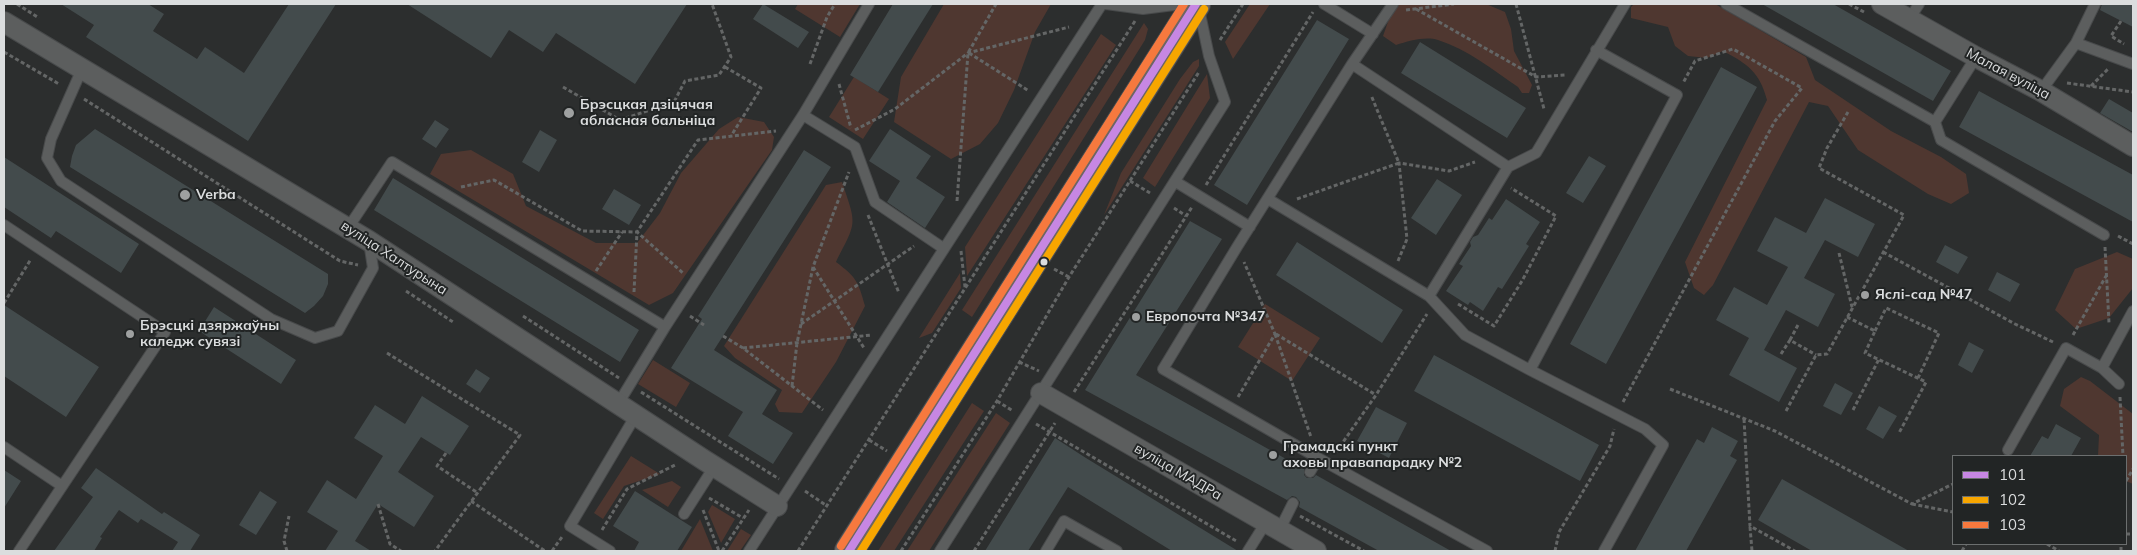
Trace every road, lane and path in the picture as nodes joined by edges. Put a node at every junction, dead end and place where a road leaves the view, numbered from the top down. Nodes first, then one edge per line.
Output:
1 (712, 4) edge
2 (835, 4) edge
3 (869, 4) edge
4 (996, 4) edge
5 (1102, 4) edge
6 (1106, 4) edge
7 (1182, 4) edge
8 (1197, 4) edge
9 (1243, 4) edge
10 (1318, 4) edge
11 (1324, 4) edge
12 (1454, 4) edge
13 (1516, 4) edge
14 (1625, 4) edge
15 (1726, 4) edge
16 (1882, 4) edge
17 (2095, 4) edge
18 (1390, 8) edge
19 (1143, 9) junction
20 (1416, 9) junction
21 (1914, 11) edge
22 (2121, 21) dead end
23 (4, 22) edge
24 (1071, 26) dead end
25 (1373, 34) junction
26 (2076, 43) junction
27 (2130, 47) dead end
28 (1596, 50) junction
29 (968, 53) junction
30 (1209, 56) junction
31 (1976, 57) junction
32 (833, 62) junction
33 (810, 64) dead end
34 (1352, 64) junction
35 (2133, 64) edge
36 (725, 67) junction
37 (82, 69) junction
38 (1362, 72) junction
39 (1582, 74) junction
40 (1536, 77) junction
41 (563, 87) dead end
42 (2041, 91) junction
43 (1029, 92) dead end
44 (1677, 95) junction
45 (1545, 110) dead end
46 (1848, 112) dead end
47 (803, 114) junction
48 (1935, 122) junction
49 (794, 129) junction
50 (731, 136) junction
51 (2133, 146) edge
52 (1494, 156) junction
53 (1399, 163) junction
54 (1508, 167) junction
55 (853, 179) dead end
56 (1500, 181) junction
57 (1176, 182) junction
58 (439, 191) junction
59 (1199, 196) junction
60 (1268, 200) junction
61 (957, 204) dead end
62 (867, 212) dead end
63 (4, 225) edge
64 (1250, 227) junction
65 (348, 228) junction
66 (622, 232) junction
67 (638, 232) junction
68 (2104, 235) joint
69 (927, 237) junction
70 (369, 241) junction
71 (1237, 247) junction
72 (38, 248) junction
73 (943, 248) junction
74 (1884, 252) junction
75 (1839, 253) dead end
76 (887, 263) junction
77 (813, 267) junction
78 (1392, 274) junction
79 (2106, 276) junction
80 (589, 281) junction
81 (694, 283) junction
82 (900, 296) dead end
83 (1432, 296) junction
84 (834, 300) junction
85 (4, 303) edge
86 (634, 308) junction
87 (1852, 308) junction
88 (2133, 312) edge
89 (1848, 317) junction
90 (1798, 323) dead end
91 (801, 324) junction
92 (665, 327) junction
93 (1875, 331) junction
94 (1275, 334) junction
95 (876, 335) dead end
96 (723, 336) dead end
97 (858, 337) junction
98 (1790, 340) junction
99 (797, 343) junction
100 (743, 348) junction
101 (2066, 348) junction
102 (866, 351) dead end
103 (2111, 352) junction
104 (387, 353) dead end
105 (1781, 354) dead end
106 (1816, 355) junction
107 (1879, 360) junction
108 (2102, 368) junction
109 (1530, 370) junction
110 (1918, 378) junction
111 (2120, 384) joint
112 (792, 386) junction
113 (1670, 389) dead end
114 (1041, 393) junction
115 (1376, 395) junction
116 (996, 401) junction
117 (618, 404) junction
118 (1065, 407) junction
119 (1231, 408) junction
120 (1853, 410) dead end
121 (1786, 411) dead end
122 (827, 413) dead end
123 (1616, 414) junction
124 (636, 415) junction
125 (1025, 418) junction
126 (1744, 419) junction
127 (1050, 431) junction
128 (1899, 433) dead end
129 (4, 447) edge
130 (2008, 450) dead end
131 (446, 453) dead end
132 (2123, 455) edge
133 (1318, 458) junction
134 (709, 463) junction
135 (1328, 463) junction
136 (1310, 472) dead end
137 (1952, 484) edge
138 (62, 486) junction
139 (478, 493) junction
140 (708, 497) dead end
141 (471, 501) junction
142 (1293, 503) dead end
143 (378, 504) dead end
144 (1912, 504) junction
145 (777, 506) junction
146 (702, 507) dead end
147 (1952, 512) edge
148 (684, 514) dead end
149 (289, 516) dead end
150 (743, 518) dead end
151 (1750, 526) junction
152 (1272, 527) junction
153 (595, 541) junction
154 (944, 550) edge
155 (1249, 550) edge
156 (19, 551) edge
157 (287, 551) edge
158 (401, 551) edge
159 (435, 551) edge
160 (545, 551) edge
161 (610, 551) edge
162 (719, 551) edge
163 (749, 551) edge
164 (798, 551) edge
165 (849, 551) edge
166 (901, 551) edge
167 (974, 551) edge
168 (1046, 551) edge
169 (1117, 551) edge
170 (1316, 551) edge
171 (1487, 551) edge
172 (1555, 551) edge
173 (1604, 551) edge
174 (1752, 551) edge
175 (1794, 551) edge

1 - 36 path
2 - 33 path
3 - 32 lane
4 - 29 path
5 - 73 lane
6 - 19 lane
7 - 19 lane
8 - 30 lane
8 - 165 main road
9 - 30 path
10 - 59 path
11 - 25 lane
12 - 20 path
13 - 40 path
14 - 28 lane
15 - 48 lane
16 - 21 street, Малая вуліца
17 - 26 lane
18 - 20 path
18 - 25 lane
19 - 164 path
20 - 40 path
21 - 31 street, Малая вуліца
22 - 27 path
23 - 37 street, вуліца Халтурына
24 - 29 path
25 - 34 lane
26 - 35 lane
26 - 42 lane
28 - 39 lane
28 - 44 lane
29 - 32 path
29 - 43 path
29 - 61 path
30 - 57 lane
30 - 116 path
31 - 42 street, Малая вуліца
31 - 48 lane
32 - 47 lane
34 - 38 lane
34 - 60 lane
36 - 41 path
36 - 50 path
37 - 65 street, вуліца Халтурына
37 - 70 lane
38 - 52 lane
38 - 53 path
39 - 40 path
39 - 54 lane
40 - 45 path
42 - 51 street, Малая вуліца
44 - 109 lane
44 - 123 path
46 - 74 path
47 - 49 lane
47 - 69 lane
48 - 68 lane
49 - 50 path
49 - 81 lane
50 - 67 path
52 - 53 path
52 - 54 lane
53 - 60 path
53 - 78 path
54 - 56 lane
55 - 77 path
56 - 83 lane
56 - 83 path
57 - 59 lane
57 - 114 lane
58 - 65 lane
58 - 66 path
58 - 80 lane
59 - 64 lane
59 - 118 path
60 - 64 lane
60 - 78 lane
62 - 76 path
63 - 72 lane
64 - 71 lane
65 - 70 street, вуліца Халтурына
66 - 67 path
66 - 80 path
67 - 81 path
67 - 86 path
68 - 79 path
69 - 73 lane
69 - 76 path
70 - 117 street, вуліца Халтурына
71 - 94 path
71 - 119 lane
72 - 85 path
72 - 138 lane
73 - 145 lane
74 - 87 path
74 - 101 path
75 - 87 path
76 - 82 path
76 - 84 path
77 - 84 path
77 - 91 path
78 - 83 lane
79 - 101 path
79 - 103 path
80 - 86 lane
81 - 92 lane
83 - 109 lane
83 - 115 path
84 - 91 path
84 - 97 path
86 - 92 lane
87 - 89 path
88 - 103 lane
89 - 93 path
89 - 106 path
90 - 98 path
91 - 99 path
92 - 117 lane
93 - 107 path
93 - 110 path
94 - 115 path
94 - 119 path
94 - 133 path
95 - 97 path
96 - 100 path
97 - 99 path
97 - 102 path
98 - 105 path
98 - 106 path
99 - 100 path
99 - 112 path
100 - 112 path
101 - 108 lane
101 - 130 lane
103 - 108 lane
104 - 139 path
106 - 121 path
107 - 110 path
107 - 120 path
108 - 111 lane
109 - 123 lane
110 - 128 path
111 - 132 path
112 - 122 path
113 - 126 path
114 - 118 street, вуліца МАДРа
114 - 125 lane
115 - 135 path
116 - 125 path
116 - 166 path
117 - 124 street, вуліца Халтурына
118 - 127 path
118 - 152 street, вуліца МАДРа
119 - 133 lane
123 - 172 path
123 - 173 lane
124 - 134 street, вуліца Халтурына
124 - 153 lane
125 - 127 path
125 - 154 lane
126 - 144 path
126 - 151 path
127 - 155 path
127 - 167 path
129 - 138 lane
131 - 139 path
133 - 135 lane
133 - 136 lane
134 - 145 street, вуліца Халтурына
134 - 148 lane
134 - 153 path
135 - 171 lane
137 - 144 path
138 - 156 lane
139 - 141 path
140 - 150 path
141 - 159 path
141 - 160 path
142 - 152 lane
143 - 158 path
144 - 147 path
145 - 163 lane
146 - 162 path
149 - 157 path
151 - 174 path
151 - 175 path
152 - 155 lane
152 - 170 street, вуліца МАДРа
153 - 161 lane
168 - 169 lane

